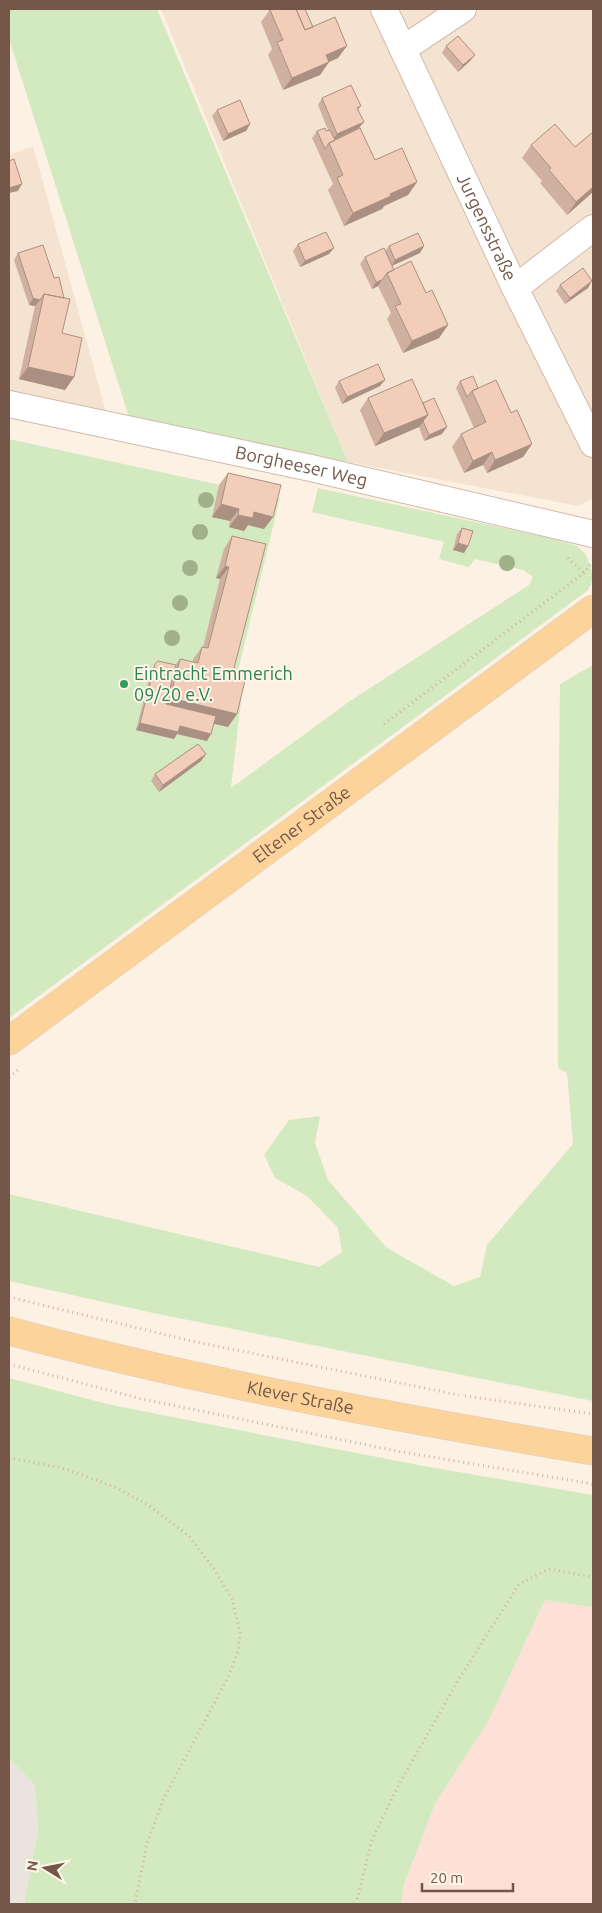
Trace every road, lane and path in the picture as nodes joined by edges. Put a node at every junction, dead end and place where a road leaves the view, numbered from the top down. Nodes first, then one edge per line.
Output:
1 (384, 9) edge
2 (463, 9) edge
3 (403, 50) junction
4 (593, 228) edge
5 (515, 288) junction
6 (9, 404) edge
7 (593, 444) edge
8 (593, 534) edge
9 (593, 561) edge
10 (584, 573) dead end
11 (593, 609) edge
12 (9, 1041) edge
13 (9, 1297) edge
14 (9, 1331) edge
15 (9, 1364) edge
16 (593, 1414) edge
17 (593, 1451) edge
18 (9, 1458) edge
19 (593, 1484) edge
20 (593, 1577) edge
21 (135, 1904) edge
22 (356, 1904) edge

1 - 3 street, Jurgensstraße
2 - 3 street
3 - 5 street, Jurgensstraße
4 - 5 street
5 - 7 street, Jurgensstraße
6 - 8 street, Borgheeser Weg
9 - 10 path
11 - 12 main road, Eltener Straße
13 - 16 path
14 - 17 main road, Klever Straße
15 - 19 path
18 - 21 path
20 - 22 path

